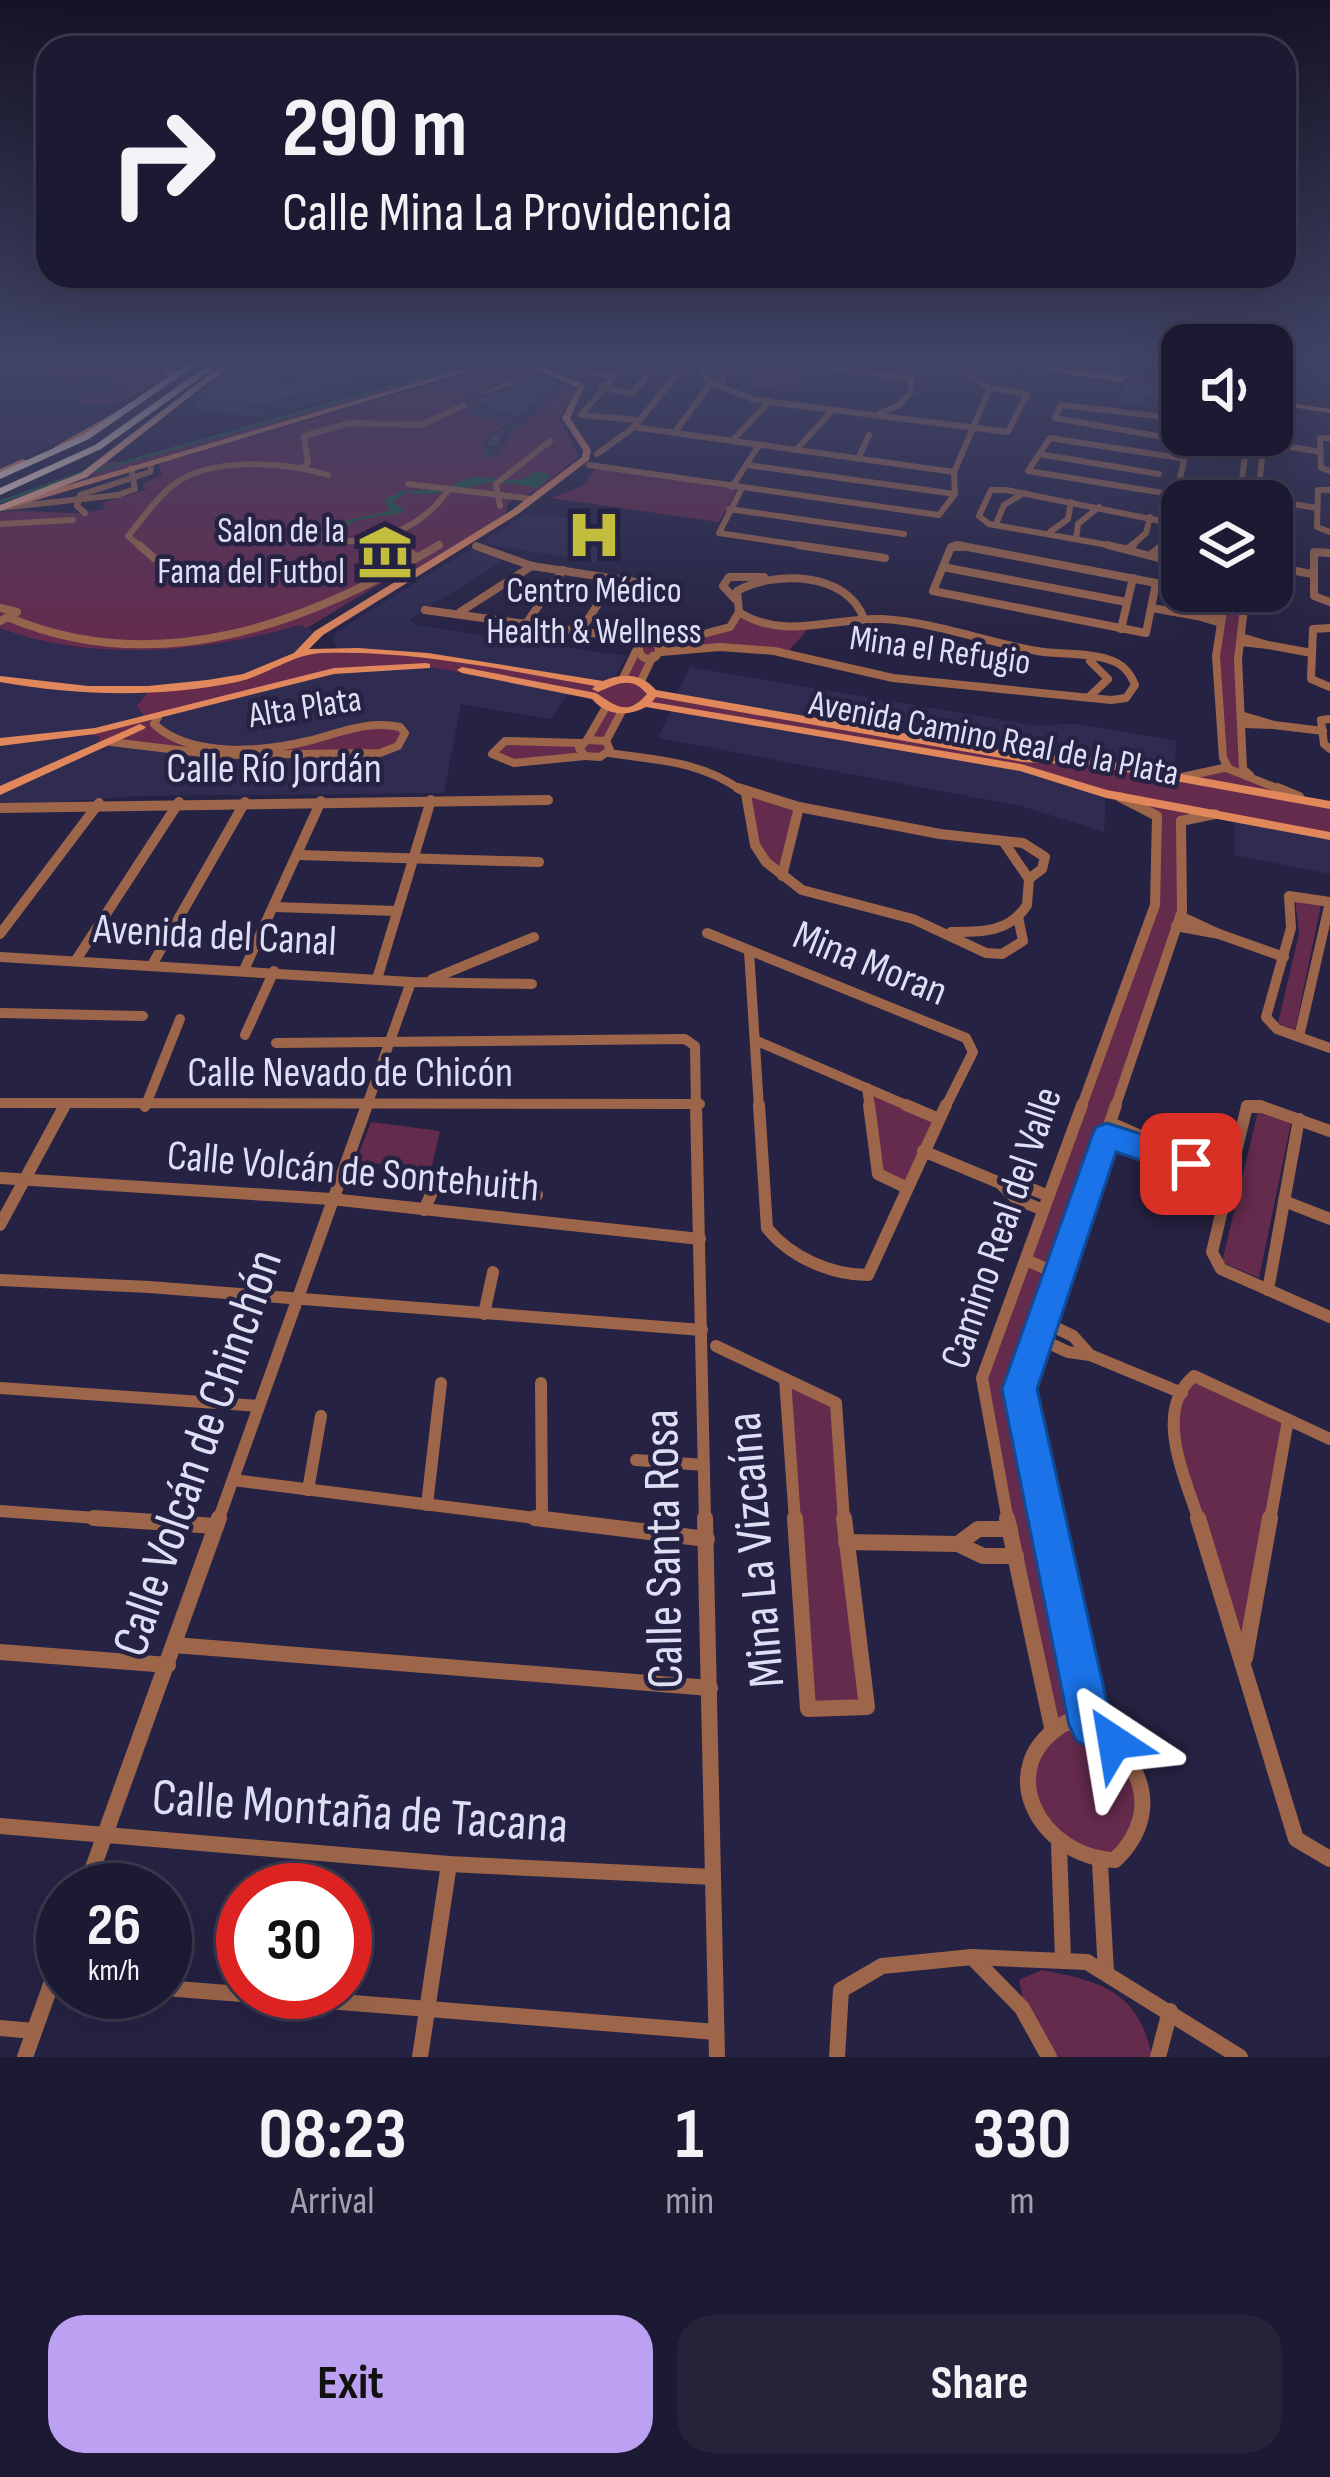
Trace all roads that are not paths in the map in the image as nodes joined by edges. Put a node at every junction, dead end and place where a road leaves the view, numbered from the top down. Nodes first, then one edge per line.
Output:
1 (39, 456) edge
2 (46, 456) edge
3 (79, 456) edge
4 (139, 456) edge
5 (185, 456) edge
6 (307, 456) edge
7 (531, 456) edge
8 (586, 456) edge
9 (596, 456) edge
10 (752, 456) edge
11 (842, 456) edge
12 (961, 456) edge
13 (1038, 456) edge
14 (1051, 456) edge
15 (1163, 456) edge
16 (1166, 456) edge
17 (1245, 456) edge
18 (1262, 456) edge
19 (105, 457) joint
20 (857, 458) joint
21 (589, 465) junction
22 (747, 465) junction
23 (152, 466) dead end
24 (1244, 466) junction
25 (1260, 469) junction
26 (132, 472) junction
27 (510, 472) junction
28 (954, 472) junction
29 (308, 473) junction
30 (0, 474) edge
31 (1159, 474) junction
32 (328, 475) dead end
33 (527, 476) dead end
34 (296, 478) dead end
35 (1180, 480) edge
36 (1242, 480) edge
37 (1259, 480) edge
38 (408, 484) dead end
39 (737, 488) junction
40 (449, 489) junction
41 (1330, 490) edge
42 (0, 492) edge
43 (496, 492) junction
44 (1024, 493) junction
45 (955, 494) junction
46 (1153, 494) junction
47 (1161, 494) edge
48 (532, 500) junction
49 (1071, 502) junction
50 (1293, 505) edge
51 (77, 506) junction
52 (500, 506) dead end
53 (1100, 507) junction
54 (0, 508) edge
55 (1317, 508) junction
56 (729, 509) junction
57 (85, 513) dead end
58 (1150, 517) junction
59 (73, 520) dead end
60 (983, 521) junction
61 (1161, 521) edge
62 (0, 524) edge
63 (970, 524) dead end
64 (996, 524) junction
65 (319, 530) dead end
66 (1330, 532) edge
67 (1047, 533) junction
68 (904, 534) dead end
69 (1076, 538) junction
70 (364, 542) junction
71 (439, 545) dead end
72 (476, 546) junction
73 (1161, 547) edge
74 (1128, 549) junction
75 (1330, 553) edge
76 (1153, 554) junction
77 (417, 557) junction
78 (154, 558) dead end
79 (885, 558) dead end
80 (1161, 558) edge
81 (532, 566) junction
82 (943, 567) junction
83 (563, 570) junction
84 (1293, 571) edge
85 (1312, 574) junction
86 (615, 578) junction
87 (773, 578) junction
88 (1133, 578) junction
89 (637, 582) dead end
90 (367, 583) junction
91 (394, 588) junction
92 (735, 599) junction
93 (1126, 602) junction
94 (1330, 602) edge
95 (321, 607) junction
96 (0, 608) edge
97 (1152, 608) junction
98 (424, 610) dead end
99 (460, 612) junction
100 (739, 612) junction
101 (1222, 612) edge
102 (1244, 612) edge
103 (864, 619) junction
104 (5, 620) edge
105 (1221, 621) junction
106 (528, 622) junction
107 (333, 624) junction
108 (730, 627) junction
109 (809, 628) junction
110 (1330, 628) edge
111 (1121, 629) junction
112 (581, 630) junction
113 (635, 639) dead end
114 (1241, 639) junction
115 (742, 647) junction
116 (658, 651) junction
117 (340, 653) junction
118 (787, 653) junction
119 (1312, 653) junction
120 (1078, 656) junction
121 (288, 662) junction
122 (334, 671) junction
123 (1217, 673) junction
124 (1239, 676) junction
125 (623, 678) junction
126 (0, 679) edge
127 (641, 681) junction
128 (1330, 687) edge
129 (152, 688) junction
130 (600, 690) junction
131 (649, 698) junction
132 (1086, 698) junction
133 (606, 707) junction
134 (622, 711) junction
135 (158, 717) junction
136 (1326, 718) edge
137 (1244, 720) junction
138 (1323, 731) junction
139 (84, 733) junction
140 (172, 740) junction
141 (311, 740) junction
142 (606, 741) junction
143 (0, 742) edge
144 (111, 742) junction
145 (584, 742) junction
146 (96, 748) junction
147 (1328, 748) edge
148 (160, 751) junction
149 (310, 753) junction
150 (608, 753) junction
151 (585, 756) junction
152 (1071, 761) junction
153 (1224, 770) junction
154 (1250, 775) junction
155 (1182, 777) junction
156 (1074, 785) junction
157 (2, 792) edge
158 (746, 794) junction
159 (1120, 797) junction
160 (1299, 797) junction
161 (431, 800) junction
162 (548, 800) dead end
163 (320, 801) junction
164 (179, 802) junction
165 (245, 802) junction
166 (99, 803) junction
167 (1326, 806) edge
168 (799, 807) junction
169 (0, 808) edge
170 (1215, 814) junction
171 (1157, 821) junction
172 (1181, 826) junction
173 (1330, 832) edge
174 (1001, 840) junction
175 (298, 855) junction
176 (413, 858) junction
177 (538, 862) dead end
178 (782, 876) junction
179 (1030, 878) junction
180 (274, 907) junction
181 (398, 911) junction
182 (1018, 917) junction
183 (1178, 921) junction
184 (947, 932) junction
185 (707, 933) dead end
186 (0, 934) edge
187 (534, 937) dead end
188 (749, 951) junction
189 (0, 957) edge
190 (1284, 957) junction
191 (76, 960) junction
192 (152, 965) junction
193 (244, 970) junction
194 (274, 971) junction
195 (376, 979) junction
196 (418, 982) junction
197 (532, 984) dead end
198 (1119, 1002) junction
199 (1146, 1012) junction
200 (0, 1013) edge
201 (143, 1016) dead end
202 (180, 1019) dead end
203 (245, 1035) dead end
204 (1300, 1037) junction
205 (757, 1041) junction
206 (276, 1043) dead end
207 (389, 1044) junction
208 (1330, 1048) edge
209 (867, 1088) junction
210 (0, 1103) edge
211 (65, 1104) junction
212 (700, 1104) junction
213 (145, 1106) junction
214 (367, 1106) junction
215 (939, 1119) junction
216 (1299, 1119) junction
217 (1109, 1129) junction
218 (1330, 1131) edge
219 (923, 1151) junction
220 (0, 1178) edge
221 (26, 1179) junction
222 (1230, 1179) junction
223 (905, 1187) junction
224 (536, 1195) dead end
225 (331, 1199) junction
226 (1284, 1201) junction
227 (1044, 1202) junction
228 (424, 1210) junction
229 (1330, 1219) edge
230 (0, 1226) edge
231 (700, 1239) junction
232 (1026, 1261) junction
233 (493, 1273) dead end
234 (1058, 1274) junction
235 (0, 1280) edge
236 (1268, 1290) junction
237 (299, 1298) junction
238 (484, 1314) junction
239 (1330, 1317) edge
240 (1044, 1322) junction
241 (701, 1330) junction
242 (1037, 1339) junction
243 (716, 1346) dead end
244 (1090, 1355) junction
245 (785, 1379) junction
246 (441, 1383) dead end
247 (542, 1383) dead end
248 (0, 1388) edge
249 (1182, 1393) junction
250 (259, 1406) junction
251 (321, 1416) dead end
252 (1288, 1420) junction
253 (1330, 1439) edge
254 (636, 1460) dead end
255 (704, 1465) junction
256 (233, 1480) junction
257 (308, 1490) junction
258 (427, 1505) junction
259 (0, 1511) edge
260 (542, 1519) junction
261 (216, 1526) junction
262 (1010, 1529) junction
263 (707, 1539) junction
264 (846, 1542) junction
265 (958, 1544) junction
266 (1016, 1556) junction
267 (174, 1645) junction
268 (0, 1652) edge
269 (1245, 1661) junction
270 (168, 1665) junction
271 (710, 1688) junction
272 (1090, 1725) junction
273 (1052, 1726) junction
274 (0, 1826) edge
275 (105, 1834) junction
276 (1059, 1844) junction
277 (1330, 1859) edge
278 (95, 1863) edge
279 (1100, 1863) junction
280 (449, 1864) junction
281 (713, 1877) junction
282 (973, 1957) junction
283 (1063, 1959) junction
284 (1106, 1973) junction
285 (192, 1990) edge
286 (427, 2010) junction
287 (1170, 2011) junction
288 (40, 2019) edge
289 (0, 2028) edge
290 (34, 2031) junction
291 (716, 2032) junction
292 (25, 2057) edge
293 (420, 2057) edge
294 (716, 2057) edge
295 (838, 2057) edge
296 (1049, 2057) edge
297 (1158, 2057) edge
298 (1240, 2057) edge

1 - 30 street
2 - 30 highway
3 - 42 highway
4 - 19 street
5 - 26 street
6 - 29 street
7 - 27 street
8 - 48 street
9 - 21 street
10 - 22 street
11 - 20 street
12 - 28 street
13 - 46 street
14 - 31 street
15 - 31 street
16 - 35 street
17 - 24 street
18 - 25 street
19 - 54 main road
20 - 28 street
21 - 39 street
21 - 72 street
22 - 39 street
22 - 45 street
23 - 26 street
24 - 25 street
24 - 36 street
25 - 37 street
26 - 51 street
26 - 51 street
26 - 54 street
27 - 33 street
27 - 43 street
28 - 45 street
29 - 32 street
29 - 34 street
29 - 78 street
31 - 46 street
38 - 40 street
39 - 45 street
39 - 56 street
40 - 43 street
40 - 70 street
41 - 55 street
43 - 48 street
43 - 52 street
44 - 49 street
44 - 60 street
44 - 64 street
46 - 47 street
48 - 91 street
49 - 53 street
49 - 67 street
50 - 55 street
51 - 54 street
51 - 57 street
53 - 58 street
53 - 69 street
55 - 66 street
56 - 68 street
56 - 79 street
58 - 61 street
58 - 74 street
59 - 62 street
60 - 63 street
60 - 64 street
64 - 67 street
65 - 70 street
67 - 69 street
69 - 74 street
70 - 77 street
71 - 77 street
72 - 81 street
72 - 117 street
73 - 76 street
74 - 76 street
75 - 85 street
76 - 80 street
77 - 90 street
81 - 83 street
81 - 99 street
82 - 88 street
82 - 93 street
82 - 111 street
83 - 86 street
83 - 106 street
84 - 85 street
85 - 94 street
86 - 89 street
86 - 112 street
87 - 92 street
87 - 92 street, Mina el Refugio
87 - 103 street, Mina el Refugio
88 - 93 street
88 - 97 street
90 - 91 street
90 - 95 street
91 - 107 street
92 - 100 street
93 - 111 street
95 - 104 street
95 - 107 street
96 - 104 street
97 - 105 street
97 - 111 street
98 - 99 street
99 - 106 street
100 - 108 street
100 - 109 street, Mina el Refugio
101 - 105 street
102 - 114 street
103 - 109 street, Mina el Refugio
103 - 120 street, Mina el Refugio
105 - 123 street
106 - 112 street
107 - 121 street
108 - 115 street
108 - 116 street
109 - 118 street, Mina el Refugio
110 - 119 street
112 - 113 street
114 - 119 street
114 - 124 street
115 - 116 street, Mina el Refugio
115 - 118 street, Mina el Refugio
116 - 125 street
116 - 127 street
117 - 121 street
117 - 122 street
117 - 130 street
118 - 132 street, Mina el Refugio
119 - 128 street
120 - 132 street, Mina el Refugio
120 - 132 street, Mina el Refugio
121 - 129 street
122 - 130 street
122 - 135 street
123 - 124 street
123 - 153 street
124 - 137 street
125 - 127 street
125 - 130 street
126 - 129 street
127 - 131 street
129 - 135 street
130 - 133 street
131 - 134 street
131 - 152 street, Avenida Camino Real de la Plata
131 - 156 street, Avenida Camino Real de la Plata
133 - 134 street
133 - 145 street
134 - 142 street
135 - 139 street
135 - 140 street
135 - 144 street
136 - 138 street
137 - 138 street
137 - 154 street
138 - 147 street
139 - 143 street
139 - 146 street
140 - 141 street, Alta Plata
140 - 148 street
141 - 149 street
141 - 149 street, Alta Plata
142 - 145 street
142 - 150 street
144 - 146 street
144 - 148 street, Alta Plata
145 - 151 street
145 - 151 street
146 - 157 street
148 - 149 street, Alta Plata
150 - 151 street
150 - 158 street
152 - 155 street, Avenida Camino Real de la Plata
152 - 156 street
153 - 154 street
153 - 155 street
154 - 160 street
155 - 160 street, Avenida Camino Real de la Plata
156 - 159 street, Avenida Camino Real de la Plata
158 - 168 street
158 - 178 street
159 - 170 street, Avenida Camino Real de la Plata
159 - 171 street
160 - 167 street, Avenida Camino Real de la Plata
161 - 162 street, Calle Río Jordán
161 - 163 street, Calle Río Jordán
161 - 176 street
163 - 165 street, Calle Río Jordán
163 - 175 street
164 - 165 street, Calle Río Jordán
164 - 166 street, Calle Río Jordán
164 - 191 street
165 - 192 street
166 - 169 street, Calle Río Jordán
166 - 186 street
168 - 174 street
168 - 178 street
170 - 172 street
170 - 173 street, Avenida Camino Real de la Plata
171 - 172 street
171 - 198 street, Camino Real del Valle
172 - 183 street, Camino Real del Valle
174 - 179 street
174 - 179 street
175 - 176 street
175 - 180 street
176 - 177 street
176 - 181 street
178 - 184 street
179 - 182 street
180 - 181 street
180 - 193 street
181 - 195 street
182 - 184 street
182 - 184 street
183 - 190 street
183 - 199 street, Camino Real del Valle
185 - 188 street
187 - 196 street, Avenida del Canal
188 - 205 street, Mina Moran
188 - 215 street, Mina Moran
189 - 191 street, Avenida del Canal
190 - 204 street
190 - 204 street
191 - 192 street, Avenida del Canal
192 - 193 street, Avenida del Canal
193 - 194 street, Avenida del Canal
194 - 195 street, Avenida del Canal
194 - 203 street
195 - 196 street, Avenida del Canal
196 - 197 street, Avenida del Canal
196 - 207 street, Calle Volcán de Chinchón
198 - 199 street
198 - 227 street, Camino Real del Valle
199 - 217 street, Camino Real del Valle
200 - 201 street
202 - 213 street
204 - 208 street
205 - 209 street
205 - 223 street, Mina Moran
206 - 207 street
207 - 212 street, Calle Santa Rosa
207 - 214 street, Calle Volcán de Chinchón
209 - 215 street
209 - 223 street
210 - 211 street, Calle Nevado de Chicón
211 - 213 street, Calle Nevado de Chicón
211 - 221 street
212 - 214 street, Calle Nevado de Chicón
212 - 231 street, Calle Santa Rosa
213 - 214 street, Calle Nevado de Chicón
214 - 225 street, Calle Volcán de Chinchón
215 - 219 street, Mina Moran
216 - 218 street
216 - 222 street
216 - 226 street
217 - 222 street
217 - 234 street, Camino Real del Valle
219 - 223 street, Mina Moran
219 - 227 street
220 - 221 street, Calle Volcán de Sontehuith
221 - 225 street, Calle Volcán de Sontehuith
221 - 230 street
222 - 236 street
224 - 228 street
225 - 228 street, Calle Volcán de Sontehuith
225 - 237 street, Calle Volcán de Chinchón
226 - 229 street
226 - 236 street
227 - 232 street, Camino Real del Valle
228 - 231 street, Calle Volcán de Sontehuith
231 - 241 street, Calle Santa Rosa
232 - 234 street
232 - 262 street, Camino Real del Valle
233 - 238 street
234 - 240 street, Camino Real del Valle
235 - 237 street
236 - 239 street
237 - 238 street
237 - 250 street, Calle Volcán de Chinchón
238 - 241 street
240 - 242 street, Camino Real del Valle
240 - 244 street
241 - 255 street, Calle Santa Rosa
242 - 244 street
242 - 272 street, Camino Real del Valle
243 - 245 street, Mina La Vizcaína
244 - 249 street
245 - 264 street, Mina La Vizcaína
245 - 264 street, Mina La Vizcaína
246 - 258 street
247 - 260 street
248 - 250 street
249 - 252 street
249 - 269 street
250 - 256 street, Calle Volcán de Chinchón
251 - 257 street
252 - 253 street
252 - 269 street
254 - 255 street
255 - 263 street, Calle Santa Rosa
256 - 257 street
256 - 261 street, Calle Volcán de Chinchón
257 - 258 street
258 - 260 street
259 - 261 street
260 - 263 street
261 - 267 street, Calle Volcán de Chinchón
262 - 265 street, Mina La Vizcaína
262 - 266 street, Camino Real del Valle
263 - 271 street, Calle Santa Rosa
264 - 265 street, Mina La Vizcaína
265 - 266 street, Mina La Vizcaína
266 - 273 street, Camino Real del Valle
267 - 270 street, Calle Volcán de Chinchón
267 - 271 street
268 - 270 street
269 - 277 street
270 - 275 street, Calle Volcán de Chinchón
271 - 281 street, Calle Santa Rosa
272 - 273 street
272 - 279 street
273 - 276 street
274 - 275 street, Calle Montaña de Tacana
275 - 278 street, Calle Volcán de Chinchón
275 - 280 street, Calle Montaña de Tacana
276 - 279 street
276 - 283 street
279 - 284 street
280 - 281 street, Calle Montaña de Tacana
280 - 286 street
281 - 291 street, Calle Santa Rosa
282 - 283 street
282 - 295 street
282 - 296 street
283 - 284 street
284 - 287 street
285 - 286 street
286 - 291 street
286 - 293 street
287 - 297 street
287 - 298 street
288 - 290 street
289 - 290 street
290 - 292 street
291 - 294 street, Calle Santa Rosa

